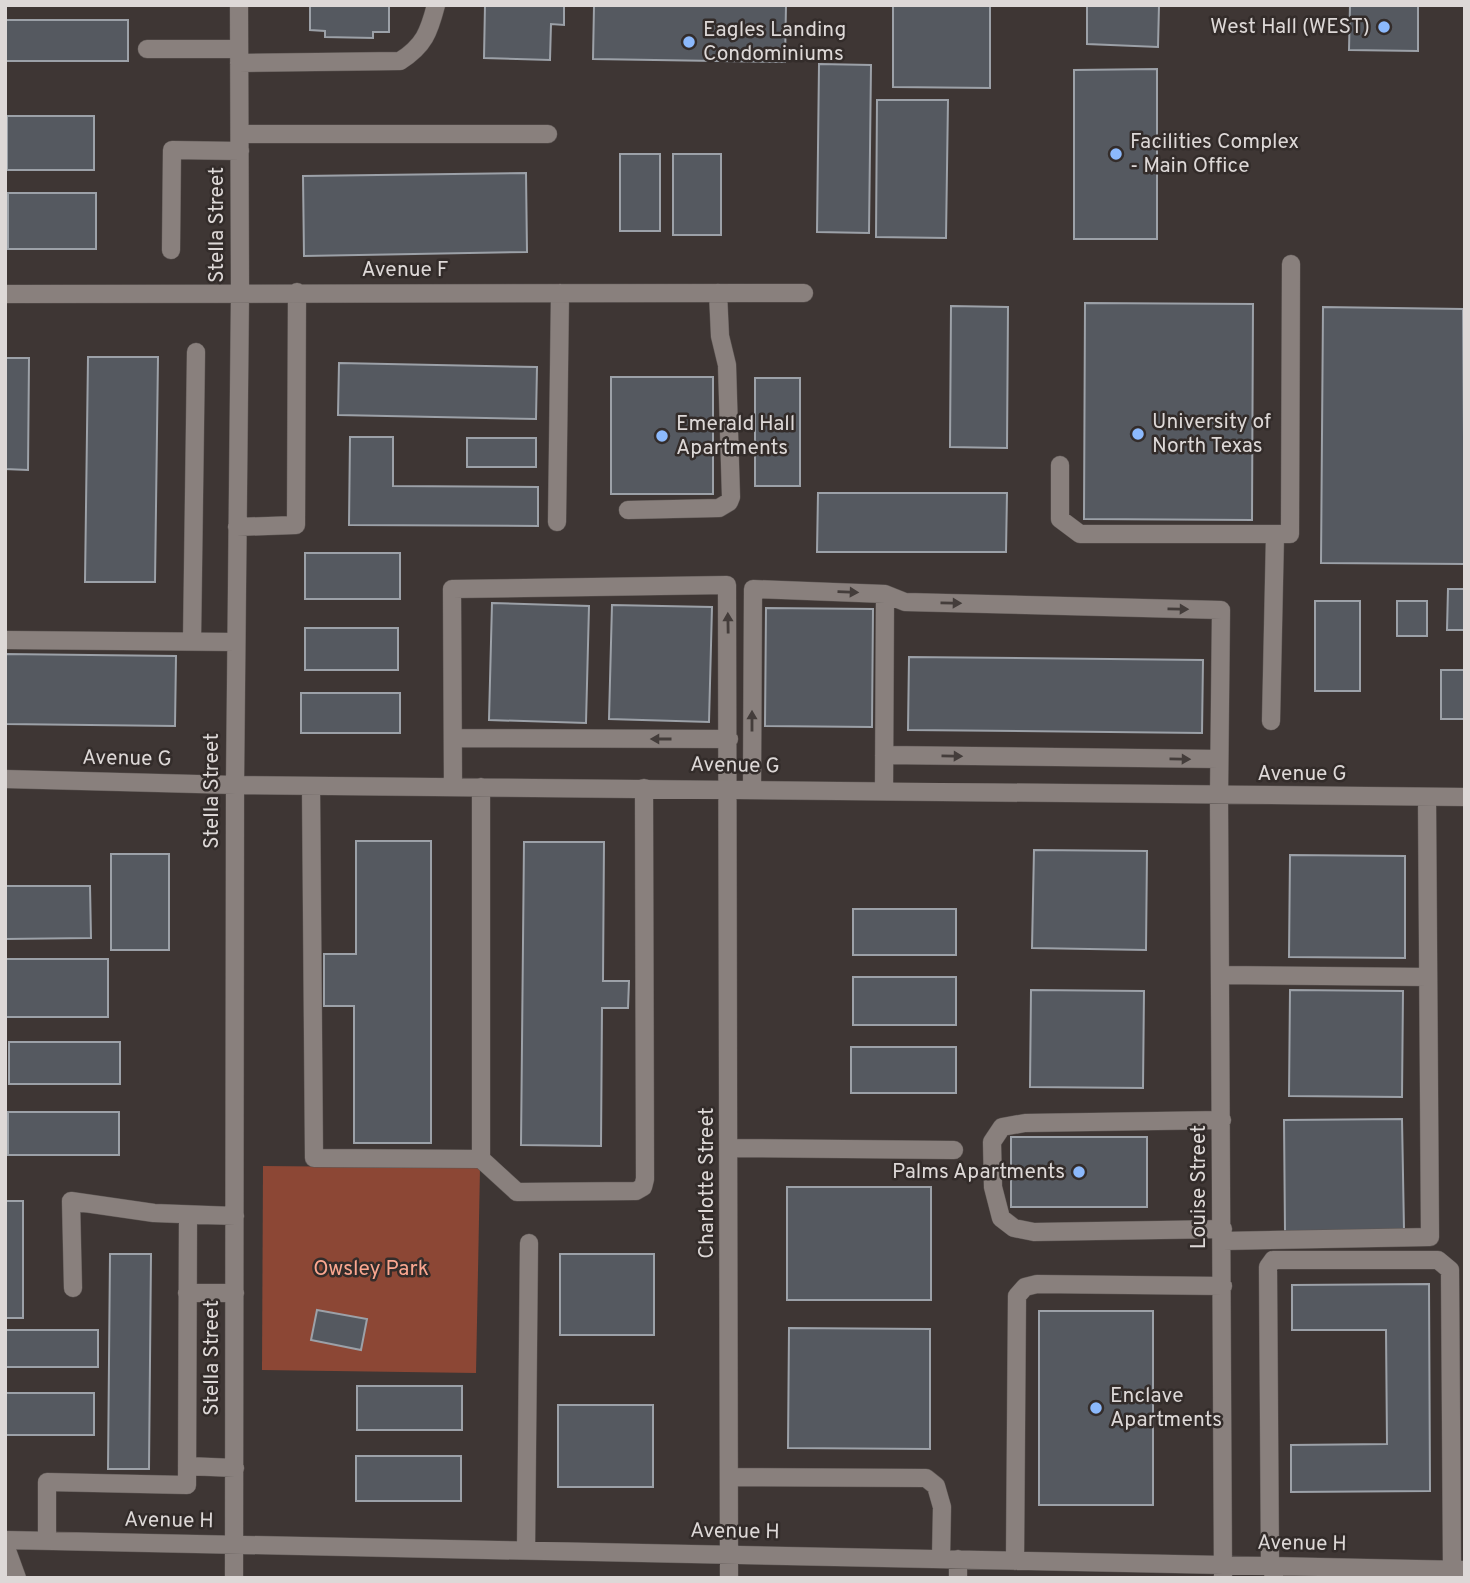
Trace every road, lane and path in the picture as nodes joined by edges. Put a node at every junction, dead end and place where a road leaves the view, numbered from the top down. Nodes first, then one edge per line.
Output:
1 (239, 5) edge
2 (436, 5) edge
3 (147, 49) dead end
4 (239, 56) junction
5 (548, 134) dead end
6 (240, 142) junction
7 (171, 250) dead end
8 (1291, 264) dead end
9 (297, 292) junction
10 (240, 293) junction
11 (560, 293) junction
12 (718, 293) junction
13 (804, 293) dead end
14 (5, 294) edge
15 (196, 352) dead end
16 (1060, 466) dead end
17 (628, 510) dead end
18 (557, 522) dead end
19 (237, 527) junction
20 (1275, 535) junction
21 (885, 593) junction
22 (5, 640) edge
23 (192, 642) junction
24 (236, 642) junction
25 (1271, 721) dead end
26 (453, 738) junction
27 (729, 739) junction
28 (884, 755) junction
29 (1219, 759) junction
30 (5, 779) edge
31 (234, 785) junction
32 (311, 786) junction
33 (453, 786) junction
34 (481, 787) junction
35 (644, 788) junction
36 (729, 789) junction
37 (752, 789) junction
38 (884, 792) junction
39 (1219, 797) junction
40 (1427, 797) junction
41 (1465, 797) edge
42 (1221, 975) junction
43 (1428, 977) junction
44 (1222, 1120) junction
45 (729, 1148) junction
46 (954, 1150) dead end
47 (481, 1160) junction
48 (188, 1216) junction
49 (234, 1216) junction
50 (1223, 1235) junction
51 (528, 1242) dead end
52 (1223, 1286) junction
53 (73, 1288) dead end
54 (187, 1293) junction
55 (235, 1293) junction
56 (187, 1466) junction
57 (235, 1468) junction
58 (729, 1477) junction
59 (47, 1541) junction
60 (5, 1543) edge
61 (234, 1545) junction
62 (526, 1551) junction
63 (729, 1555) junction
64 (950, 1559) junction
65 (1015, 1560) junction
66 (1458, 1570) edge
67 (1223, 1571) edge
68 (1273, 1572) edge
69 (17, 1578) edge
70 (234, 1578) edge
71 (729, 1578) edge
72 (958, 1578) edge

1 - 4 street, Stella Street
2 - 4 street
3 - 4 street
4 - 6 street, Stella Street
5 - 6 street
6 - 7 street
6 - 10 street, Stella Street
8 - 20 street
9 - 10 street, Avenue F
9 - 11 street, Avenue F
9 - 19 street
10 - 14 street, Avenue F
10 - 19 street, Stella Street
11 - 12 street, Avenue F
11 - 18 street
12 - 13 street, Avenue F
12 - 17 street
15 - 23 street
16 - 20 street
19 - 24 street, Stella Street
20 - 25 street
21 - 28 street
21 -> 29 street, Louise Street
37 -> 21 street
22 - 23 street
23 - 24 street
24 - 31 street, Stella Street
27 -> 26 street
27 -> 26 street, Charlotte Street
26 - 33 street
27 - 36 street, Charlotte Street
28 -> 29 street
28 - 38 street
29 - 39 street, Louise Street
30 - 31 street, Avenue G
31 - 32 street, Avenue G
31 - 49 street, Stella Street
32 - 33 street, Avenue G
32 - 47 street
33 - 34 street, Avenue G
34 - 35 street, Avenue G
34 - 47 street
35 - 36 street, Avenue G
35 - 47 street
36 - 37 street, Avenue G
36 - 45 street, Charlotte Street
37 - 38 street, Avenue G
38 - 39 street, Avenue G
39 - 40 street, Avenue G
39 - 42 street, Louise Street
40 - 41 street, Avenue G
40 - 43 street
42 - 43 street
42 - 44 street, Louise Street
43 - 50 street
44 - 50 street, Louise Street
44 - 50 street
45 - 46 street
45 - 58 street, Charlotte Street
48 - 49 street
48 - 53 street
48 - 54 street
49 - 55 street, Stella Street
50 - 52 street, Louise Street
51 - 62 street
52 - 65 street
52 - 67 street, Louise Street
54 - 55 street
54 - 56 street
55 - 57 street, Stella Street
56 - 57 street
56 - 59 street
57 - 61 street, Stella Street
58 - 63 street, Charlotte Street
58 - 64 street
59 - 60 street, Avenue H
59 - 61 street, Avenue H
60 - 69 street
61 - 62 street, Avenue H
61 - 70 street, Stella Street
62 - 63 street, Avenue H
63 - 64 street, Avenue H
63 - 71 street, Charlotte Street
64 - 65 street, Avenue H
64 - 72 street
65 - 67 street, Avenue H
66 - 68 street, Avenue H
66 - 68 street
67 - 68 street, Avenue H

